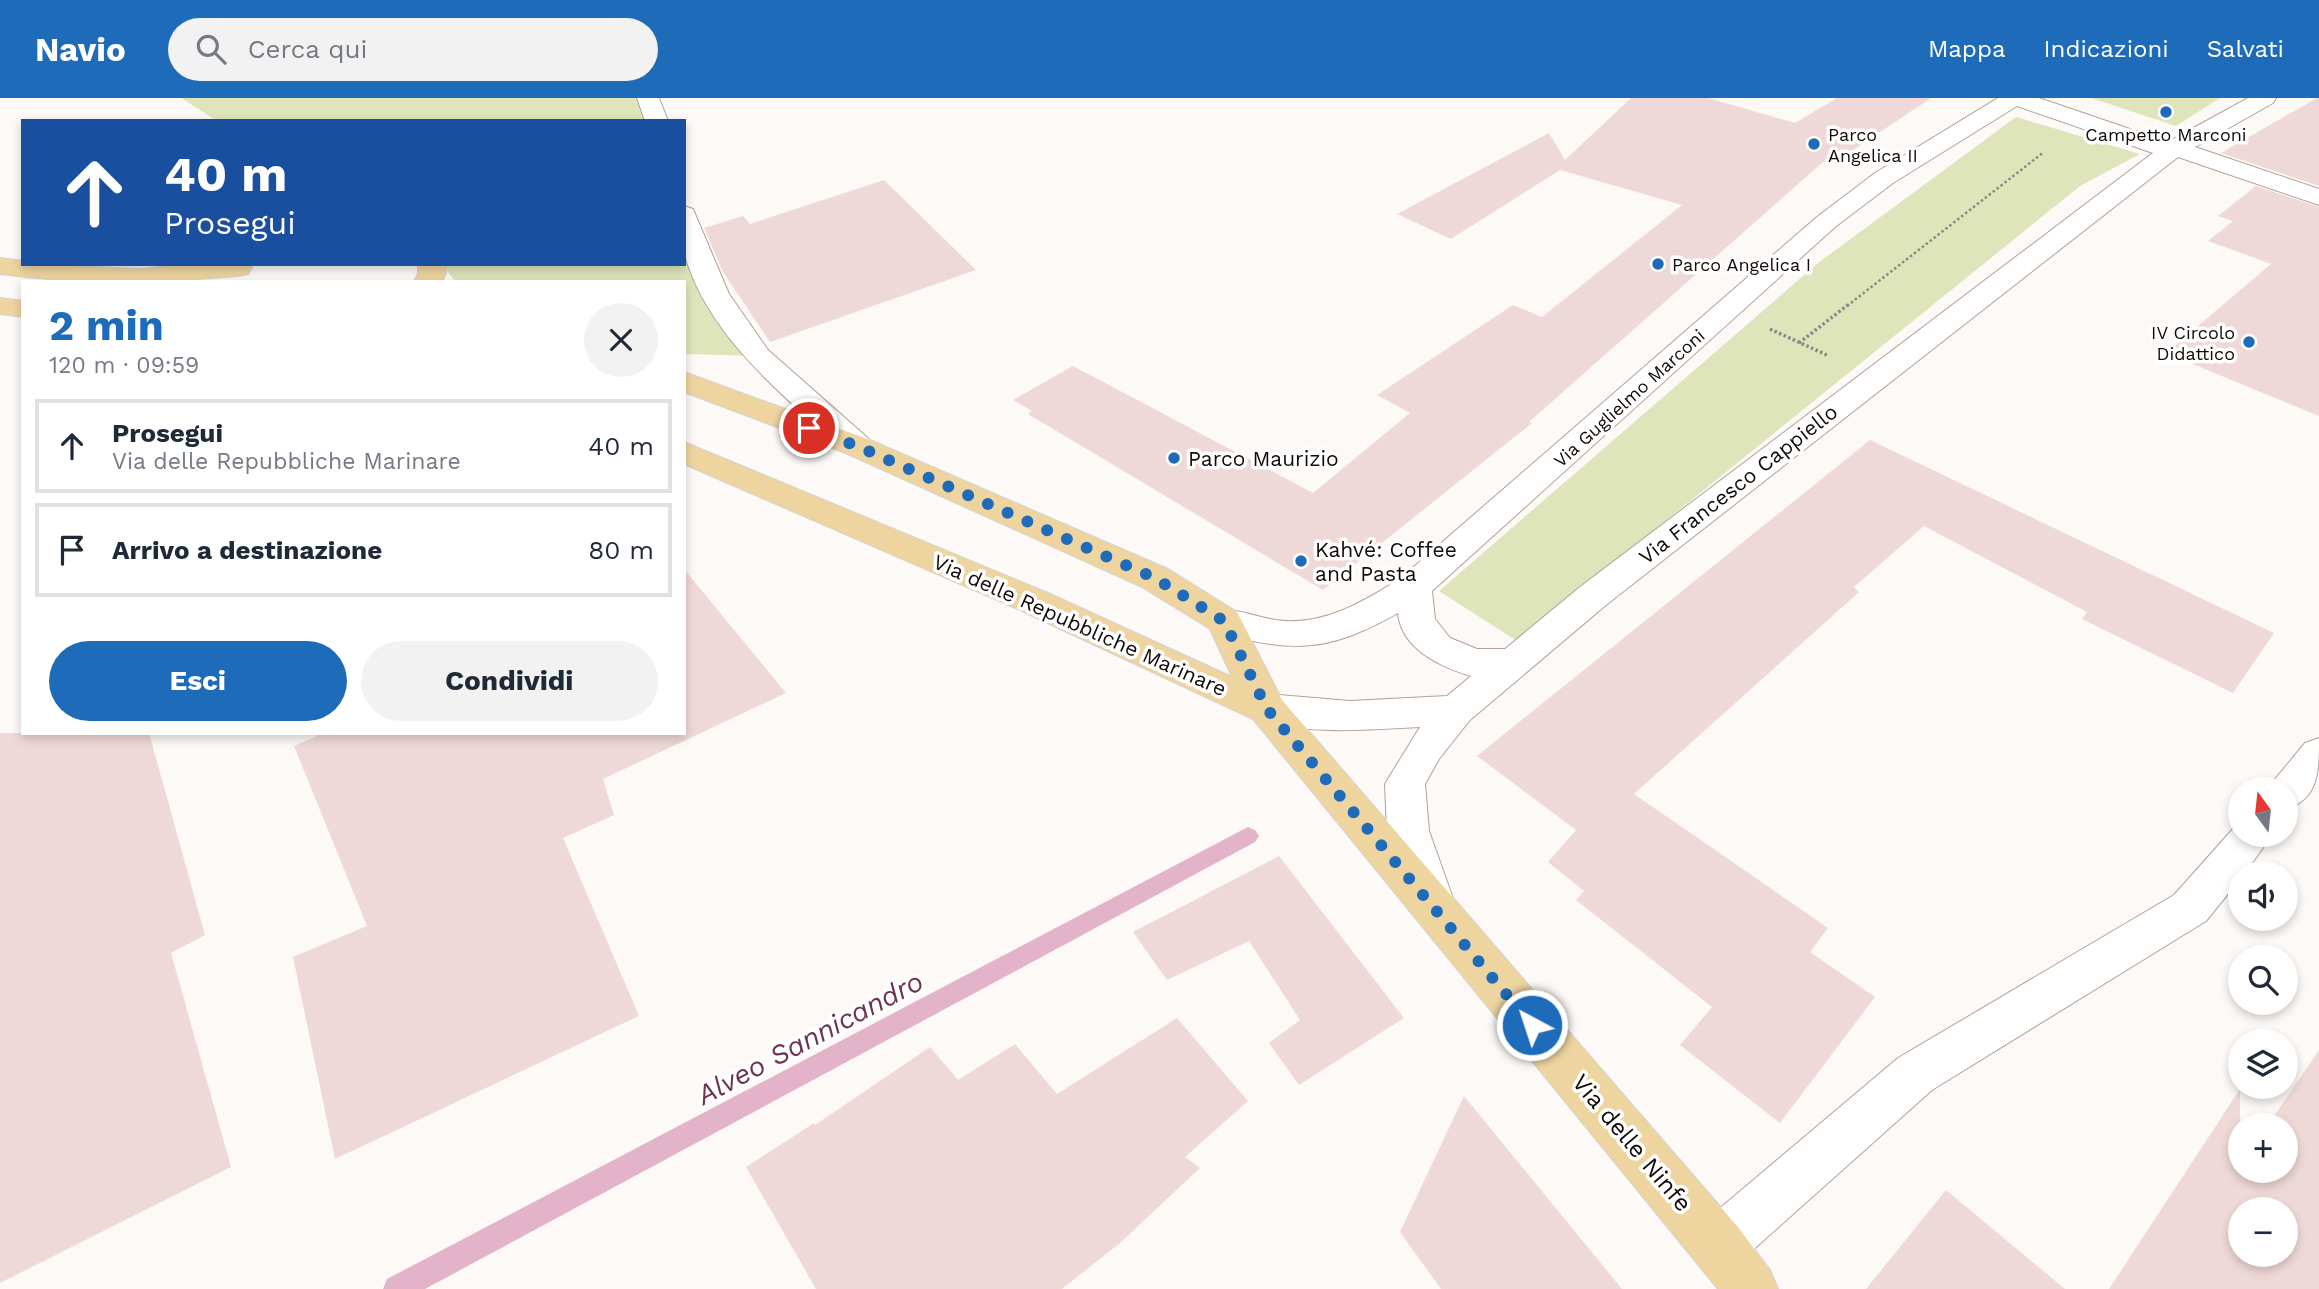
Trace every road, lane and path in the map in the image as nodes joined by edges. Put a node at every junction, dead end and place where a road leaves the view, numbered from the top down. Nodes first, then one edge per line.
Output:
1 (648, 98) edge
2 (2015, 98) edge
3 (2055, 98) edge
4 (2265, 98) edge
5 (656, 119) edge
6 (2176, 147) junction
7 (2049, 148) dead end
8 (2319, 197) edge
9 (686, 223) edge
10 (0, 266) edge
11 (237, 271) edge
12 (0, 306) edge
13 (21, 309) edge
14 (1760, 325) dead end
15 (1799, 343) junction
16 (1832, 358) dead end
17 (686, 382) edge
18 (859, 447) junction
19 (686, 453) edge
20 (1414, 587) junction
21 (1224, 621) junction
22 (1513, 662) junction
23 (1267, 709) junction
24 (1456, 710) junction
25 (2319, 754) edge
26 (2298, 779) edge
27 (2241, 847) edge
28 (1434, 909) junction
29 (1718, 1245) junction
30 (1751, 1289) edge

1 - 5 street
2 - 6 street
2 - 20 street, Via Guglielmo Marconi
3 - 6 street
4 - 6 street, Via Francesco Cappiello
6 - 8 street
6 - 22 street, Via Francesco Cappiello
7 - 15 path
9 - 18 street
10 - 11 main road
12 - 13 main road
14 - 15 path
15 - 16 path
17 - 18 main road
18 - 21 main road
19 - 23 main road, Via delle Repubbliche Marinare
20 - 21 street, Via Guglielmo Marconi
20 - 22 street
21 - 23 main road, Via delle Repubbliche Marinare
22 - 24 street, Via Francesco Cappiello
23 - 24 street
23 - 28 main road, Via delle Ninfe
24 - 28 street, Via Francesco Cappiello
25 - 26 street
27 - 29 street
28 - 29 main road, Via delle Ninfe
29 - 30 main road, Via delle Ninfe

